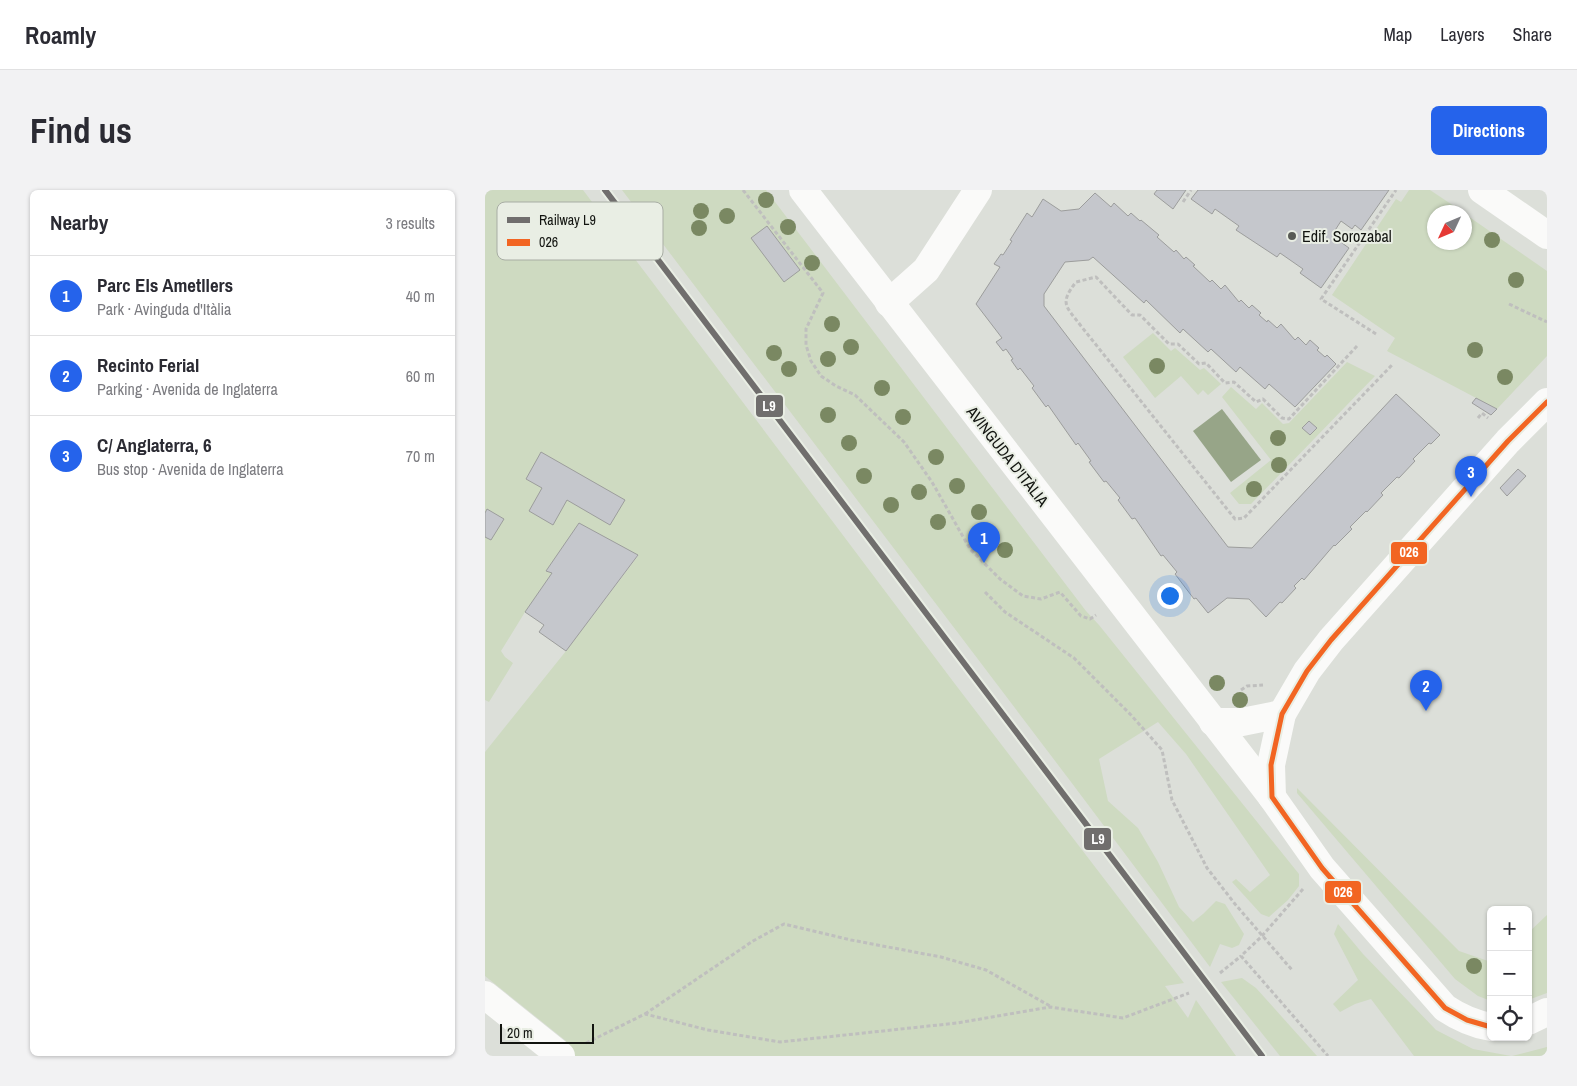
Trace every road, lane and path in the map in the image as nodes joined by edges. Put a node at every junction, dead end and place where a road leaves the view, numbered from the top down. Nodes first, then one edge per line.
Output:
1 (743, 190) edge
2 (803, 190) edge
3 (978, 190) edge
4 (1191, 190) edge
5 (1396, 190) edge
6 (1483, 190) edge
7 (1183, 202) dead end
8 (1547, 235) edge
9 (889, 303) junction
10 (1509, 304) dead end
11 (1547, 322) edge
12 (1376, 334) dead end
13 (1357, 346) dead end
14 (1392, 365) dead end
15 (1547, 402) edge
16 (985, 592) dead end
17 (1098, 613) dead end
18 (1282, 714) junction
19 (1213, 722) junction
20 (1272, 798) junction
21 (1305, 887) dead end
22 (1262, 936) junction
23 (1241, 956) junction
24 (1291, 970) dead end
25 (1220, 973) dead end
26 (1189, 993) dead end
27 (485, 995) edge
28 (1050, 1006) junction
29 (1547, 1012) edge
30 (645, 1014) junction
31 (1532, 1019) edge
32 (1487, 1026) edge
33 (561, 1056) edge
34 (1328, 1056) edge

1 - 17 path
2 - 9 street, AVINGUDA D'ITÀLIA
3 - 9 street
4 - 7 path
5 - 12 path
6 - 8 street
9 - 19 street, AVINGUDA D'ITÀLIA
10 - 11 path
13 - 14 path
15 - 18 street
16 - 22 path
18 - 19 street
18 - 20 street
19 - 20 street, AVINGUDA D'ITÀLIA
20 - 32 street, AVINGUDA D'ITÀLIA
21 - 22 path
22 - 23 path
22 - 24 path
23 - 25 path
23 - 34 path
26 - 28 path
27 - 33 street
28 - 30 path
28 - 30 path
29 - 31 street
30 - 33 path

